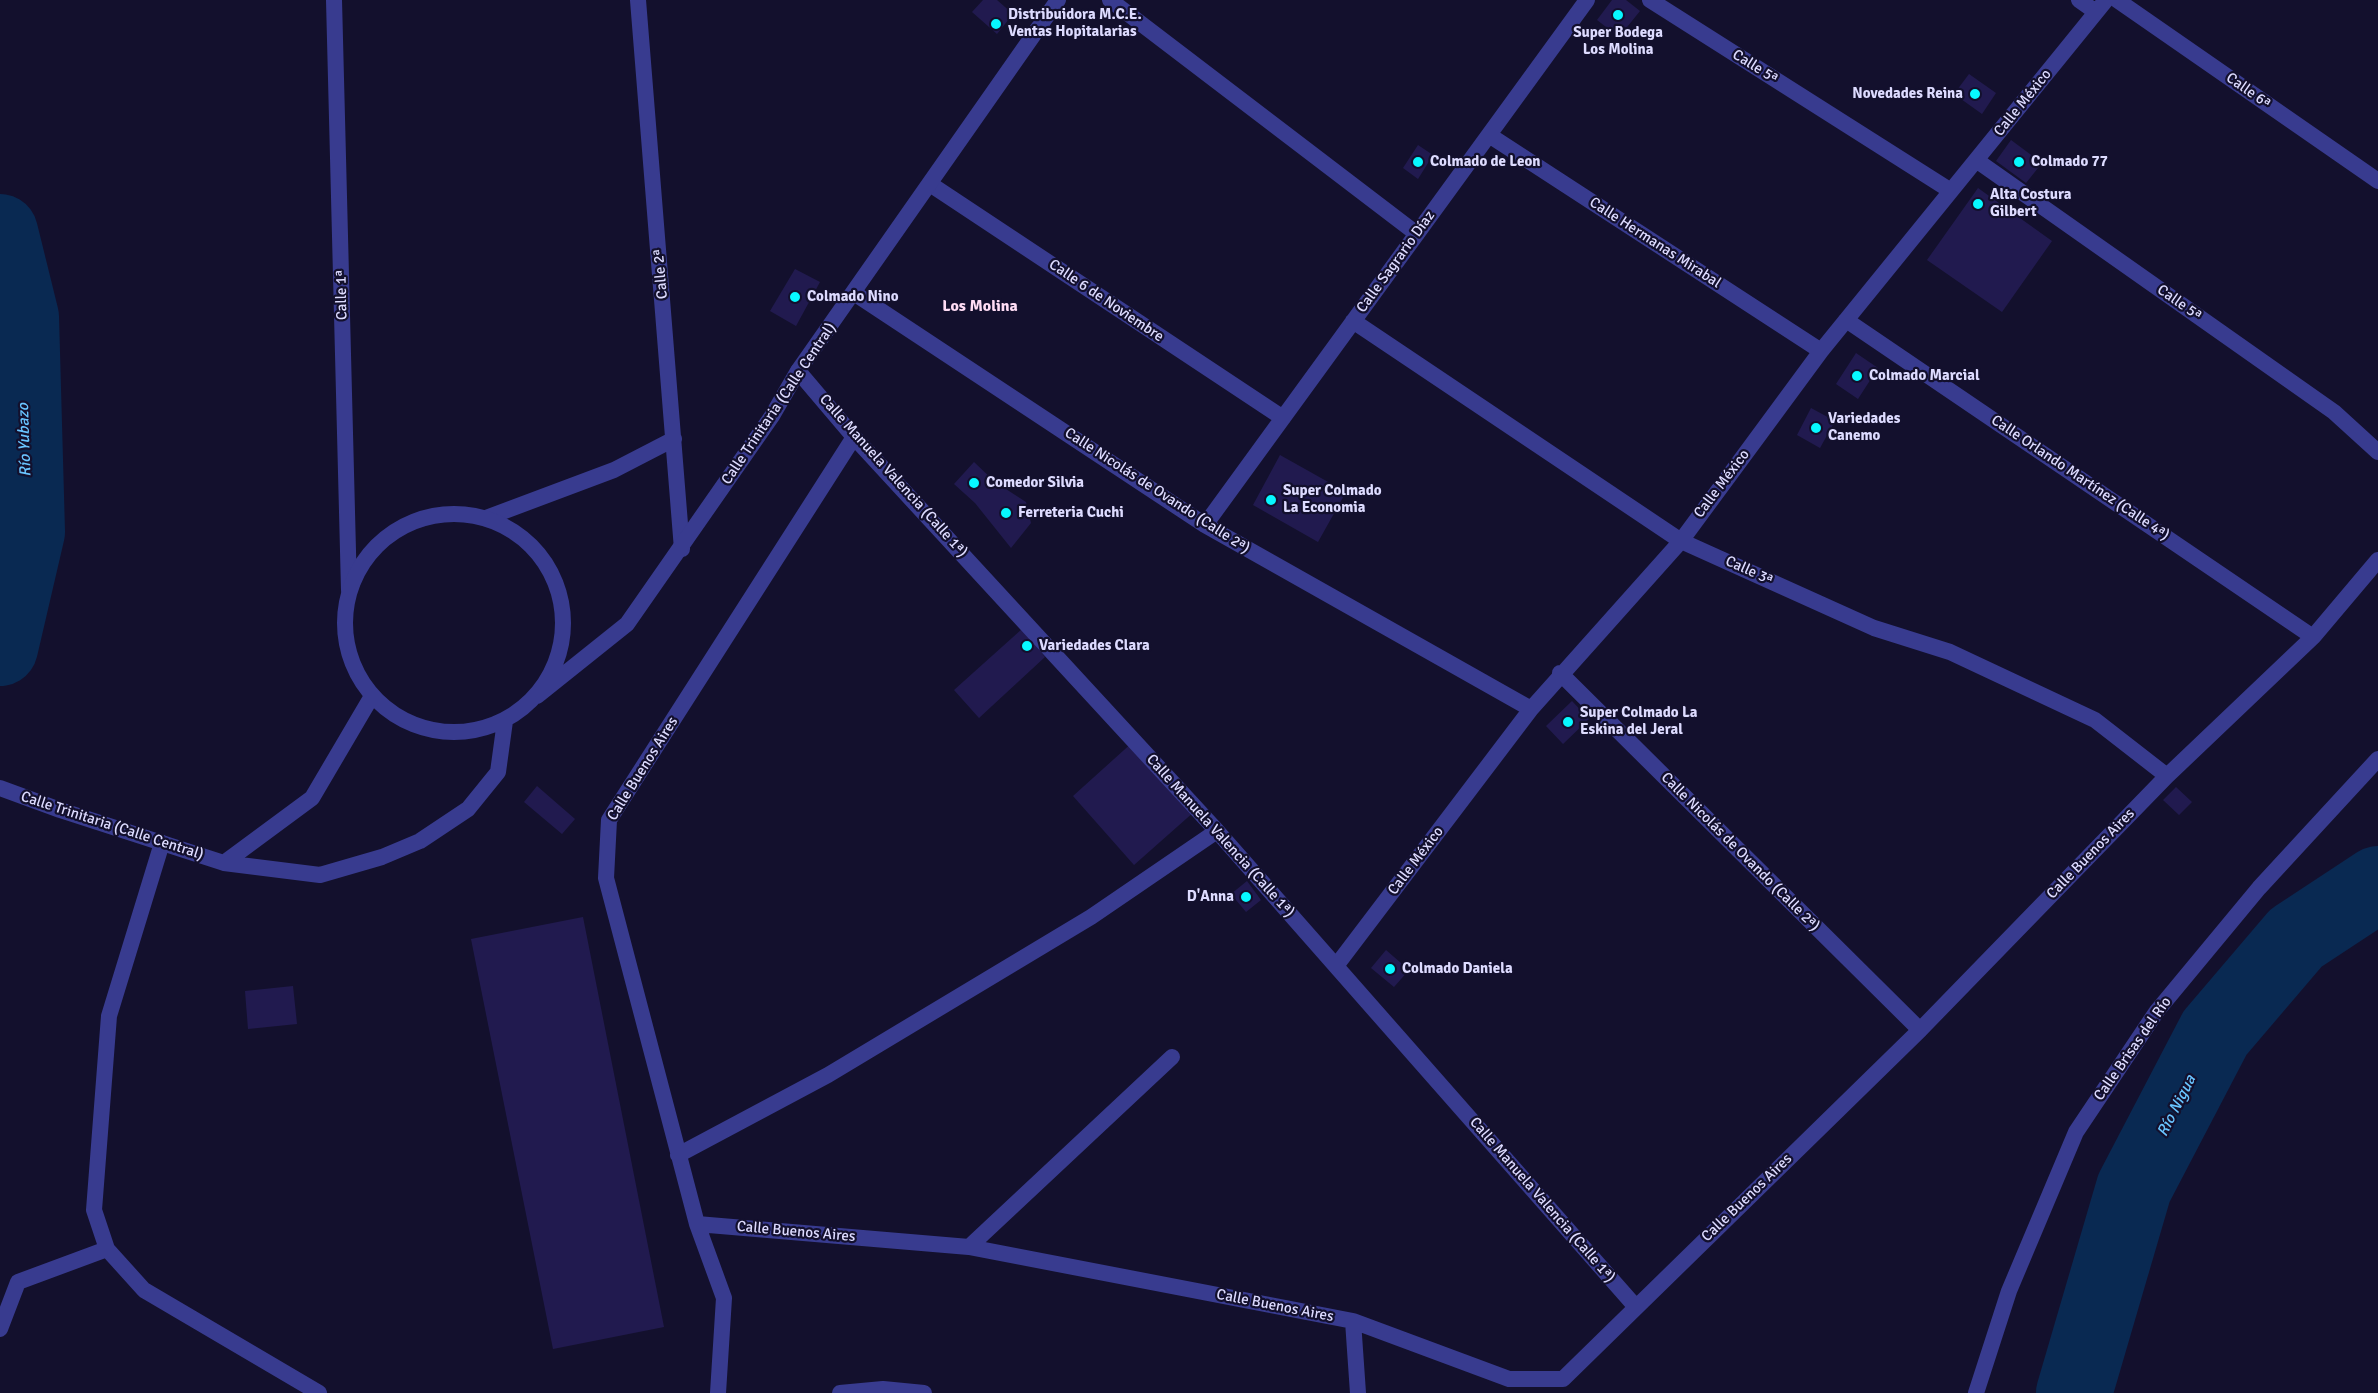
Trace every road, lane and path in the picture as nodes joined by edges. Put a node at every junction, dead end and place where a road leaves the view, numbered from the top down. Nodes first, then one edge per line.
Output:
1 (334, 0) edge
2 (638, 0) edge
3 (1058, 0) edge
4 (1110, 0) edge
5 (1587, 0) edge
6 (1650, 0) edge
7 (2079, 0) edge
8 (2117, 0) edge
9 (2101, 6) edge
10 (1489, 135) junction
11 (1976, 160) junction
12 (2378, 181) edge
13 (930, 184) junction
14 (1951, 191) junction
15 (1417, 234) junction
16 (854, 292) junction
17 (1846, 320) junction
18 (1353, 321) junction
19 (1821, 351) junction
20 (798, 371) junction
21 (1283, 418) junction
22 (854, 436) junction
23 (674, 440) junction
24 (2378, 452) edge
25 (486, 518) junction
26 (1204, 525) junction
27 (1681, 541) junction
28 (682, 549) junction
29 (2378, 560) edge
30 (350, 590) junction
31 (2313, 637) junction
32 (1560, 674) junction
33 (372, 696) junction
34 (537, 696) junction
35 (1531, 710) junction
36 (505, 721) junction
37 (2378, 759) edge
38 (2167, 776) junction
39 (0, 788) edge
40 (1217, 831) junction
41 (162, 843) junction
42 (224, 863) junction
43 (1336, 966) junction
44 (1920, 1030) junction
45 (1172, 1057) dead end
46 (678, 1155) junction
47 (697, 1224) junction
48 (969, 1247) junction
49 (106, 1249) junction
50 (1635, 1306) junction
51 (1353, 1321) junction
52 (0, 1329) edge
53 (319, 1393) edge
54 (718, 1393) edge
55 (840, 1393) edge
56 (924, 1393) edge
57 (1358, 1393) edge
58 (1976, 1393) edge

1 - 30 street, Calle 1ª
2 - 23 street, Calle 2ª
3 - 13 street, Calle Trinitaria (Calle Central)
4 - 15 street
5 - 10 street, Calle Sagrario Díaz
6 - 14 street, Calle 5ª
7 - 9 street
8 - 12 street, Calle 6ª
9 - 11 street, Calle México
10 - 15 street, Calle Sagrario Díaz
10 - 19 street, Calle Hermanas Mirabal
11 - 14 street, Calle México
11 - 24 street, Calle 5ª
13 - 16 street, Calle Trinitaria (Calle Central)
13 - 21 street, Calle 6 de Noviembre
14 - 17 street, Calle México
15 - 18 street, Calle Sagrario Díaz
16 - 20 street, Calle Trinitaria (Calle Central)
16 - 26 street, Calle Nicolás de Ovando (Calle 2ª)
17 - 19 street, Calle México
17 - 31 street, Calle Orlando Martínez (Calle 4ª)
18 - 21 street, Calle Sagrario Díaz
18 - 27 street, Calle 3ª
19 - 27 street, Calle México
20 - 22 street, Calle Manuela Valencia (Calle 1ª)
20 - 28 street, Calle Trinitaria (Calle Central)
21 - 26 street, Calle Sagrario Díaz
22 - 40 street, Calle Manuela Valencia (Calle 1ª)
22 - 46 street, Calle Buenos Aires
23 - 25 street
23 - 28 street, Calle 2ª
25 - 30 street
25 - 34 street
26 - 35 street, Calle Nicolás de Ovando (Calle 2ª)
27 - 32 street, Calle México
27 - 38 street, Calle 3ª
28 - 34 street, Calle Trinitaria (Calle Central)
29 - 31 street, Calle Buenos Aires
30 - 33 street
31 - 38 street, Calle Buenos Aires
32 - 35 street, Calle México
32 - 44 street, Calle Nicolás de Ovando (Calle 2ª)
33 - 36 street, Calle Trinitaria (Calle Central)
33 - 42 street
34 - 36 street, Calle Trinitaria (Calle Central)
35 - 43 street, Calle México
36 - 42 street, Calle Trinitaria (Calle Central)
37 - 58 street, Calle Brisas del Río
38 - 44 street, Calle Buenos Aires
39 - 41 street, Calle Trinitaria (Calle Central)
40 - 43 street, Calle Manuela Valencia (Calle 1ª)
40 - 46 street
41 - 42 street, Calle Trinitaria (Calle Central)
41 - 49 street
43 - 50 street, Calle Manuela Valencia (Calle 1ª)
44 - 50 street, Calle Buenos Aires
45 - 48 street
46 - 47 street, Calle Buenos Aires
47 - 48 street, Calle Buenos Aires
47 - 54 street
48 - 51 street, Calle Buenos Aires
49 - 52 street
49 - 53 street
50 - 51 street, Calle Buenos Aires
51 - 57 street
55 - 56 street

